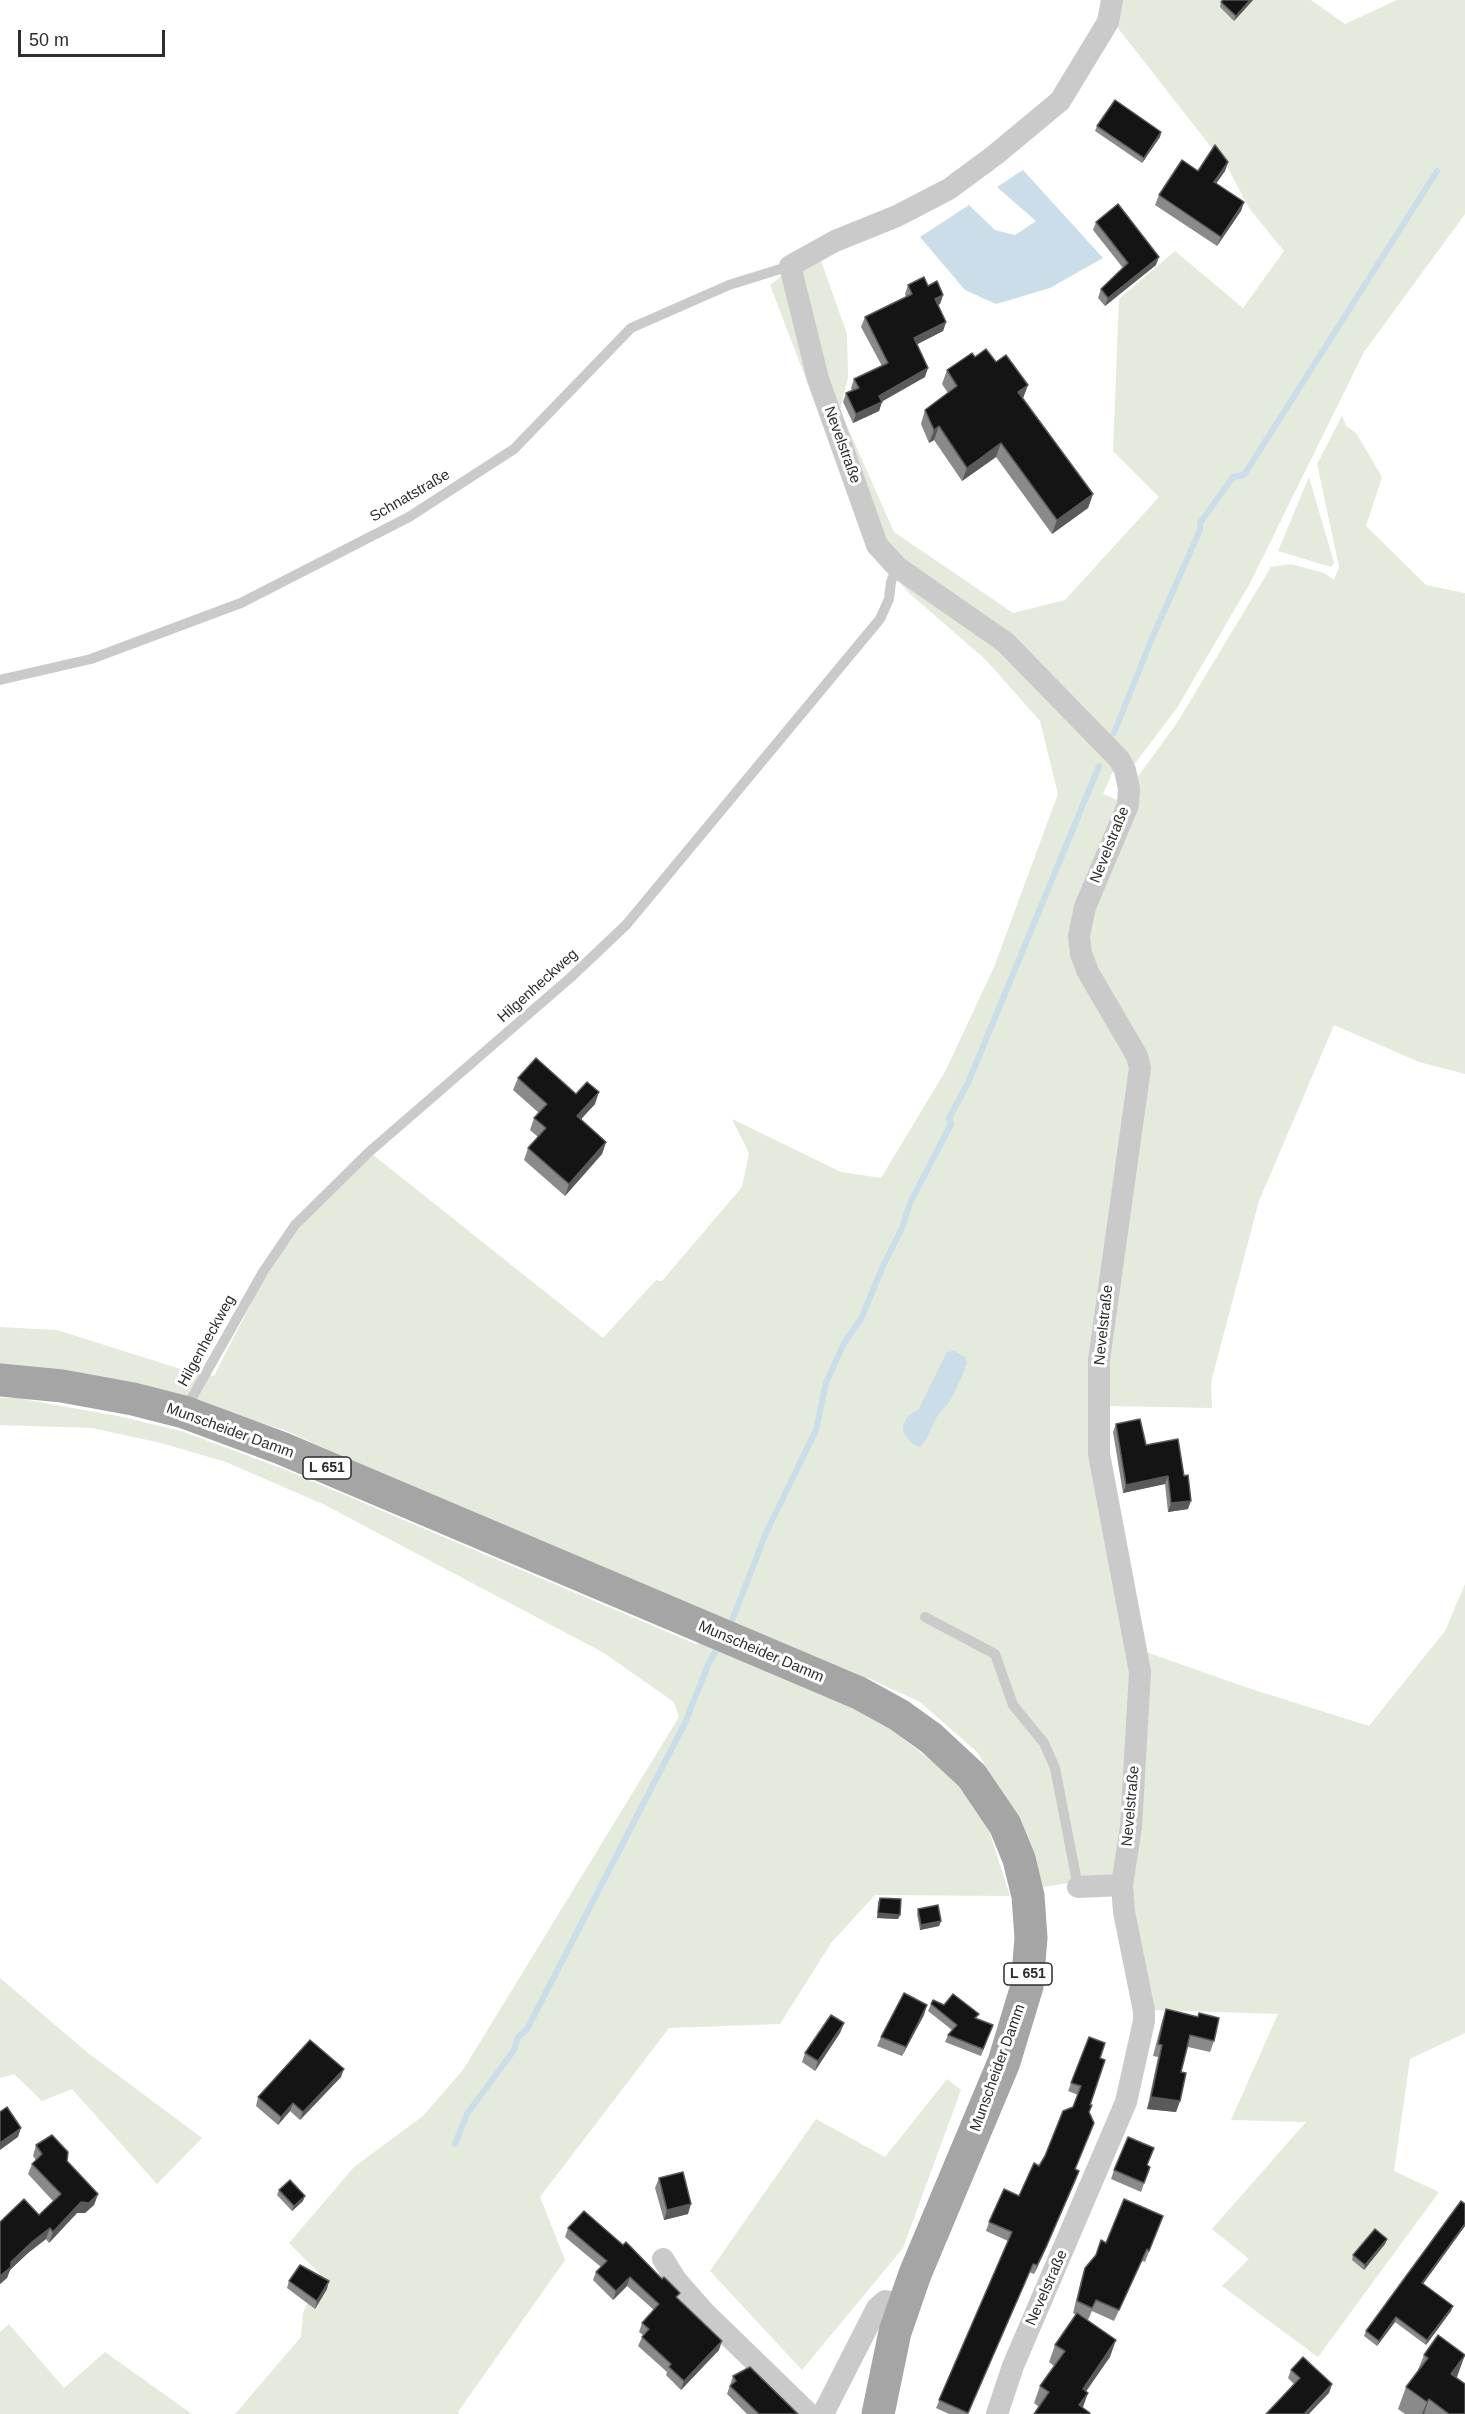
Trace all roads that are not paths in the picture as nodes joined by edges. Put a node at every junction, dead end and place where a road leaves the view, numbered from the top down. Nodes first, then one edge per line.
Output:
1 (1112, 0) edge
2 (790, 266) junction
3 (897, 567) junction
4 (0, 680) edge
5 (0, 1380) edge
6 (184, 1412) junction
7 (926, 1617) dead end
8 (1122, 1885) junction
9 (1078, 1887) joint
10 (663, 2259) dead end
11 (904, 2304) junction
12 (809, 2414) edge
13 (823, 2414) edge
14 (878, 2414) edge
15 (997, 2414) edge

1 - 2 street
2 - 3 street, Nevelstraße
2 - 4 lane, Schnatstraße
3 - 6 lane, Hilgenheckweg
3 - 8 street, Nevelstraße
5 - 6 main road, Munscheider Damm / L 651
6 - 11 main road, Munscheider Damm / L 651
7 - 9 lane
8 - 9 street
8 - 15 street, Nevelstraße
10 - 12 street
11 - 13 street
11 - 14 main road, Munscheider Damm / L 651

